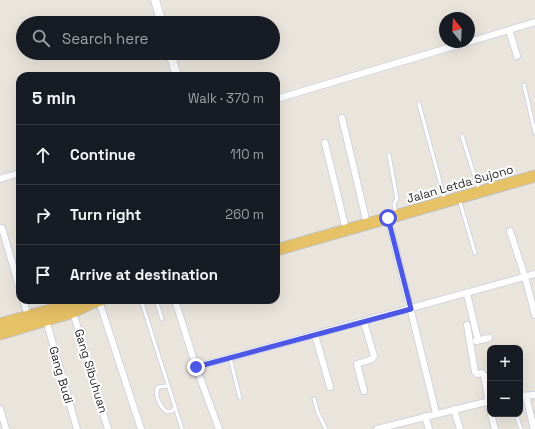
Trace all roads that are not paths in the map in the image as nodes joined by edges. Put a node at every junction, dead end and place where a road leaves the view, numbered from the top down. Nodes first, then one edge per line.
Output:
1 (156, 0) edge
2 (160, 16) edge
3 (535, 22) edge
4 (509, 30) junction
5 (475, 40) edge
6 (448, 48) edge
7 (517, 56) dead end
8 (172, 60) edge
9 (175, 72) edge
10 (524, 85) dead end
11 (280, 98) edge
12 (419, 104) dead end
13 (342, 118) dead end
14 (535, 133) edge
15 (462, 136) dead end
16 (325, 143) dead end
17 (389, 155) dead end
18 (16, 174) edge
19 (535, 176) edge
20 (0, 179) edge
21 (479, 192) junction
22 (459, 198) junction
23 (446, 202) junction
24 (392, 217) junction
25 (367, 224) junction
26 (2, 228) dead end
27 (346, 230) junction
28 (510, 231) dead end
29 (280, 249) edge
30 (475, 253) dead end
31 (535, 274) edge
32 (16, 276) edge
33 (525, 277) junction
34 (467, 294) junction
35 (24, 304) edge
36 (87, 304) edge
37 (97, 304) edge
38 (142, 304) edge
39 (157, 304) edge
40 (177, 304) edge
41 (72, 309) junction
42 (411, 309) junction
43 (535, 315) edge
44 (28, 316) junction
45 (162, 319) dead end
46 (46, 320) junction
47 (364, 322) junction
48 (0, 324) edge
49 (467, 325) dead end
50 (0, 334) edge
51 (316, 334) junction
52 (489, 338) dead end
53 (478, 340) junction
54 (470, 343) junction
55 (230, 358) junction
56 (196, 367) junction
57 (167, 386) junction
58 (330, 387) dead end
59 (364, 391) dead end
60 (487, 391) edge
61 (535, 395) edge
62 (523, 396) edge
63 (240, 398) dead end
64 (314, 399) dead end
65 (487, 401) edge
66 (175, 408) junction
67 (0, 409) edge
68 (454, 409) junction
69 (436, 414) junction
70 (425, 416) junction
71 (492, 417) edge
72 (517, 417) edge
73 (402, 422) junction
74 (6, 429) edge
75 (77, 429) edge
76 (108, 429) edge
77 (141, 429) edge
78 (182, 429) edge
79 (219, 429) edge
80 (326, 429) edge
81 (377, 429) edge
82 (404, 429) edge
83 (429, 429) edge
84 (460, 429) edge
85 (495, 429) edge
86 (521, 429) edge
87 (534, 429) edge

1 - 2 street
3 - 4 street
4 - 5 street
4 - 7 street
6 - 11 street
8 - 9 street
10 - 14 lane
12 - 23 lane
13 - 25 street
15 - 21 lane
16 - 27 street
17 - 24 lane
18 - 20 street
19 - 21 highway, Jalan Letda Sujono
21 - 22 highway, Jalan Letda Sujono
22 - 23 highway, Jalan Letda Sujono
22 - 30 lane
23 - 24 highway, Jalan Letda Sujono
24 - 25 highway, Jalan Letda Sujono
24 - 42 street
25 - 27 highway, Jalan Letda Sujono
26 - 32 street
27 - 29 highway, Jalan Letda Sujono
28 - 33 street
31 - 33 street
33 - 34 street
33 - 43 street
34 - 42 street
34 - 53 street
35 - 44 street
36 - 41 highway
37 - 77 street
38 - 57 lane
39 - 45 lane
40 - 56 street
41 - 44 highway
41 - 46 highway
41 - 76 street, Gang Sibuhuan
42 - 47 street
42 - 69 street
44 - 48 highway
46 - 50 highway
46 - 75 street, Gang Budi
47 - 51 street
47 - 59 street
49 - 54 street
51 - 55 street
51 - 58 street
52 - 53 street
53 - 54 street
54 - 60 street
55 - 56 street
55 - 63 lane
56 - 79 street
57 - 66 lane
57 - 66 lane
61 - 62 street
62 - 87 street
64 - 80 lane
65 - 68 street
66 - 78 lane
67 - 74 street
68 - 69 street
68 - 84 street
69 - 70 street
70 - 73 street
70 - 83 street
71 - 85 street
72 - 86 lane
73 - 81 street
73 - 82 street

